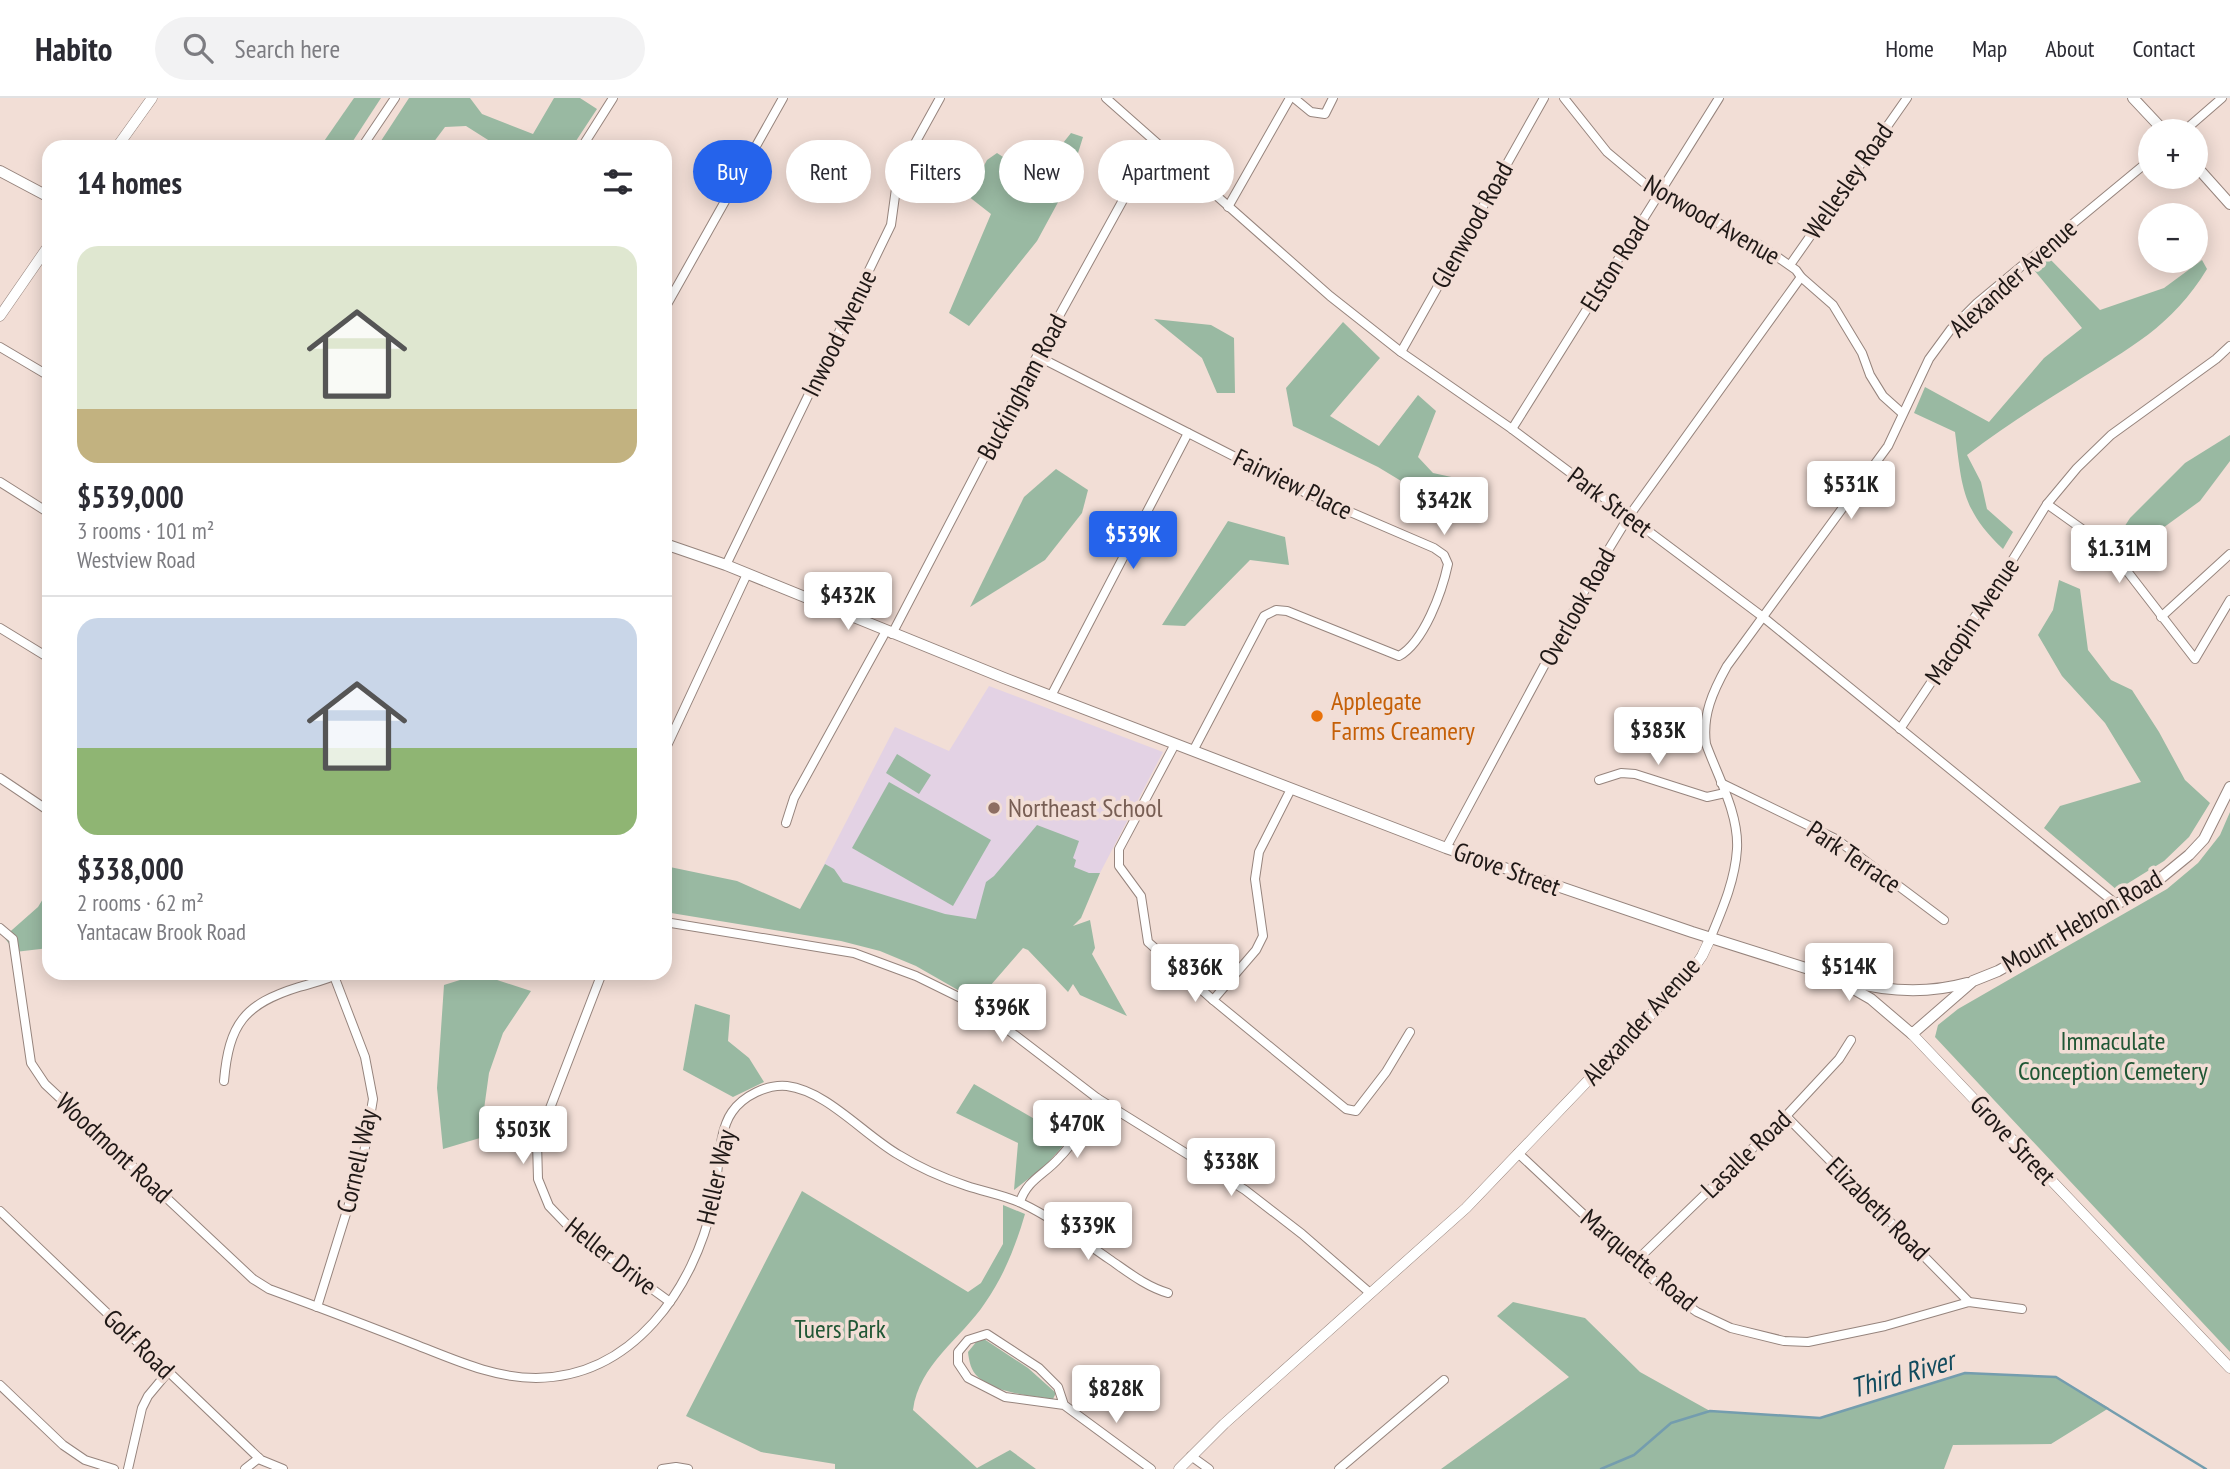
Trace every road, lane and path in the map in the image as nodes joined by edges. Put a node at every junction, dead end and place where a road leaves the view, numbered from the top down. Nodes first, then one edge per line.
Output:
1 (152, 98) edge
2 (395, 98) edge
3 (613, 98) edge
4 (783, 98) edge
5 (940, 98) edge
6 (1106, 98) edge
7 (1292, 98) edge
8 (1333, 98) edge
9 (1544, 98) edge
10 (1564, 98) edge
11 (1719, 98) edge
12 (1907, 98) edge
13 (2133, 98) edge
14 (2222, 98) edge
15 (2153, 119) edge
16 (2198, 119) edge
17 (122, 140) edge
18 (367, 140) edge
19 (586, 140) edge
20 (1153, 140) edge
21 (2138, 170) edge
22 (0, 171) edge
23 (2208, 179) edge
24 (1660, 191) junction
25 (42, 193) edge
26 (1121, 203) edge
27 (1224, 203) edge
28 (2230, 204) edge
29 (1228, 207) junction
30 (42, 255) edge
31 (1790, 265) junction
32 (1801, 277) junction
33 (672, 296) edge
34 (0, 316) edge
35 (2230, 346) edge
36 (0, 347) edge
37 (1401, 352) junction
38 (1037, 356) junction
39 (42, 372) edge
40 (1902, 413) junction
41 (1512, 429) junction
42 (1188, 433) junction
43 (0, 482) edge
44 (2047, 505) junction
45 (42, 509) edge
46 (1629, 516) junction
47 (672, 546) edge
48 (2230, 554) edge
49 (726, 565) junction
50 (747, 574) junction
51 (2230, 600) edge
52 (1763, 617) junction
53 (2161, 617) junction
54 (0, 628) edge
55 (889, 632) junction
56 (42, 654) edge
57 (1051, 696) junction
58 (1899, 729) junction
59 (672, 735) edge
60 (1175, 744) junction
61 (1193, 751) junction
62 (0, 778) edge
63 (1599, 780) dead end
64 (1721, 783) junction
65 (2230, 788) edge
66 (1291, 789) junction
67 (1725, 793) junction
68 (42, 806) edge
69 (786, 823) dead end
70 (1446, 848) junction
71 (2116, 904) junction
72 (1944, 920) dead end
73 (672, 923) edge
74 (0, 928) edge
75 (1710, 939) junction
76 (1831, 976) junction
77 (322, 980) edge
78 (339, 980) edge
79 (599, 980) edge
80 (1973, 981) junction
81 (1213, 1000) junction
82 (1410, 1032) dead end
83 (1912, 1034) junction
84 (1851, 1040) dead end
85 (225, 1081) dead end
86 (1097, 1098) junction
87 (1786, 1116) junction
88 (1518, 1153) junction
89 (1020, 1202) junction
90 (0, 1211) edge
91 (1635, 1262) junction
92 (1168, 1293) dead end
93 (1370, 1293) junction
94 (670, 1302) junction
95 (1969, 1302) junction
96 (317, 1307) junction
97 (2022, 1309) dead end
98 (2230, 1368) edge
99 (168, 1372) junction
100 (1444, 1380) dead end
101 (0, 1385) edge
102 (1064, 1405) junction
103 (1191, 1457) junction
104 (259, 1458) junction
105 (114, 1469) edge
106 (128, 1469) edge
107 (245, 1469) edge
108 (283, 1469) edge
109 (662, 1469) edge
110 (688, 1469) edge
111 (1151, 1469) edge
112 (1179, 1469) edge
113 (1209, 1469) edge
114 (1339, 1469) edge

1 - 17 street
2 - 18 street
3 - 19 street
4 - 33 street
5 - 49 street, Inwood Avenue
6 - 20 street, Park Street
7 - 8 street
7 - 29 street
9 - 37 street, Glenwood Road
10 - 24 street, Norwood Avenue
11 - 24 street, Elston Road
12 - 31 street, Wellesley Road
13 - 15 main road
14 - 16 street
21 - 40 street, Alexander Avenue
22 - 25 main road
23 - 28 main road
24 - 31 street, Norwood Avenue
24 - 41 street, Elston Road
26 - 38 street, Buckingham Road
27 - 29 street, Park Street
29 - 37 street, Park Street
30 - 34 street
31 - 32 street, Norwood Avenue
32 - 40 street, Norwood Avenue
32 - 46 street, Overlook Road
35 - 44 street, Macopin Avenue
36 - 39 street
37 - 41 street, Park Street
38 - 42 street, Fairview Place
38 - 55 street, Buckingham Road
40 - 52 street, Alexander Avenue
41 - 46 street, Park Street
42 - 57 street
42 - 61 street, Fairview Place
43 - 45 street
44 - 53 street
44 - 58 street, Macopin Avenue
46 - 52 street, Park Street
46 - 70 street, Overlook Road
47 - 49 main road, Grove Street
48 - 53 street
49 - 50 main road, Grove Street
50 - 55 main road, Grove Street
50 - 59 street
51 - 53 street
52 - 58 street, Park Street
52 - 64 street, Alexander Avenue
54 - 56 street
55 - 57 main road, Grove Street
55 - 69 street, Buckingham Road
57 - 60 main road, Grove Street
58 - 71 street, Park Street
60 - 61 main road, Grove Street
60 - 81 street
61 - 66 main road, Grove Street
62 - 68 street
63 - 67 street
64 - 67 street, Alexander Avenue
64 - 72 street, Park Terrace
65 - 71 main road, Mount Hebron Road
66 - 70 main road, Grove Street
66 - 81 street
67 - 75 street, Alexander Avenue
70 - 75 main road, Grove Street
71 - 80 main road, Mount Hebron Road
73 - 86 street
74 - 96 street, Woodmont Road
75 - 76 main road, Grove Street
75 - 88 street, Alexander Avenue
76 - 80 main road
76 - 83 main road, Grove Street
77 - 85 street
78 - 96 street, Cornell Way
79 - 94 street, Heller Drive
80 - 83 main road, Mount Hebron Road
81 - 82 street
83 - 98 street, Grove Street
84 - 87 street, Lasalle Road
86 - 89 street
86 - 93 street
87 - 91 street, Lasalle Road
87 - 95 street, Elizabeth Road
88 - 91 street, Marquette Road
88 - 93 street, Alexander Avenue
89 - 92 street, Heller Way
89 - 94 street, Heller Way
90 - 99 street, Golf Road
91 - 95 street, Marquette Road
93 - 103 street, Alexander Avenue
94 - 96 street, Heller Way
95 - 97 street, Marquette Road
99 - 104 street, Golf Road
99 - 106 street
100 - 114 street
101 - 105 street
102 - 102 street
102 - 111 street
103 - 112 street, Alexander Avenue
103 - 113 street
104 - 107 street
104 - 108 street, Golf Road
109 - 110 street

